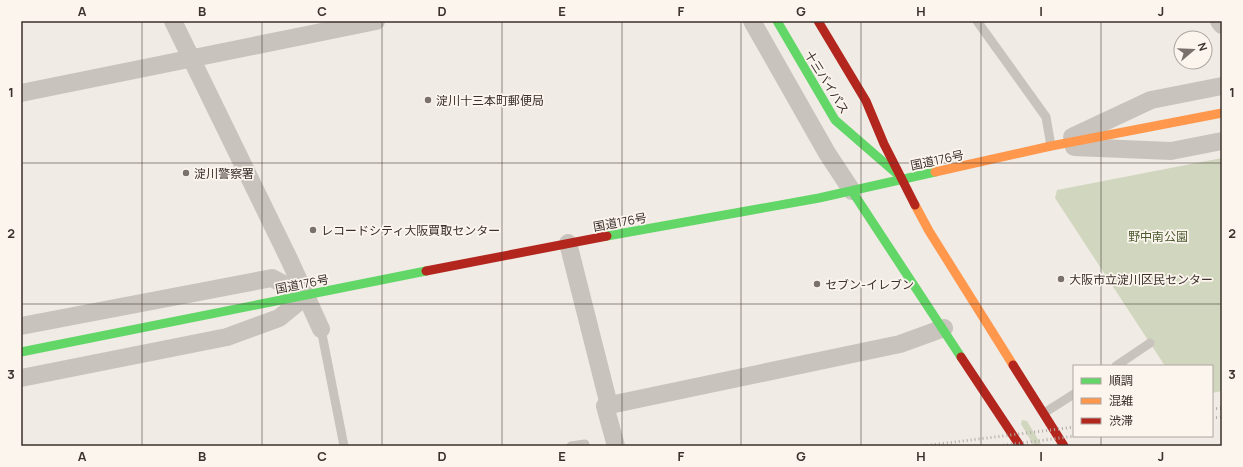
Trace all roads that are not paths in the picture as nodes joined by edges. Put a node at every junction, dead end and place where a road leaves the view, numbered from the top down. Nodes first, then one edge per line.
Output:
1 (173, 21) edge
2 (376, 21) edge
3 (752, 21) edge
4 (777, 21) edge
5 (818, 21) edge
6 (977, 21) edge
7 (1219, 21) edge
8 (1222, 25) edge
9 (192, 58) junction
10 (1222, 86) edge
11 (21, 93) edge
12 (1222, 113) edge
13 (1222, 141) edge
14 (1051, 146) junction
15 (904, 179) junction
16 (852, 190) junction
17 (568, 243) junction
18 (306, 296) junction
19 (21, 326) edge
20 (944, 328) junction
21 (321, 329) joint
22 (1150, 343) dead end
23 (21, 352) edge
24 (1117, 365) edge
25 (21, 378) edge
26 (1073, 395) edge
27 (609, 405) junction
28 (1044, 413) junction
29 (585, 444) dead end
30 (344, 446) edge
31 (571, 446) edge
32 (616, 446) edge
33 (1020, 446) edge
34 (1064, 446) edge

1 - 9 street
2 - 9 street
3 - 16 street
4 - 15 main road, 十三バイパス
5 - 15 main road
6 - 14 lane
7 - 8 street
9 - 11 street
9 - 18 street
10 - 14 street
12 - 14 main road, 国道176号
13 - 14 street
14 - 15 main road, 国道176号
15 - 16 main road, 国道176号
15 - 28 main road
16 - 17 main road, 国道176号
16 - 20 main road
17 - 18 main road, 国道176号
17 - 27 street
18 - 19 street
18 - 21 street
18 - 23 main road, 国道176号
18 - 25 street
20 - 27 street
20 - 33 main road
21 - 30 lane
22 - 24 lane
26 - 28 lane
27 - 32 street
28 - 34 main road
29 - 31 lane

